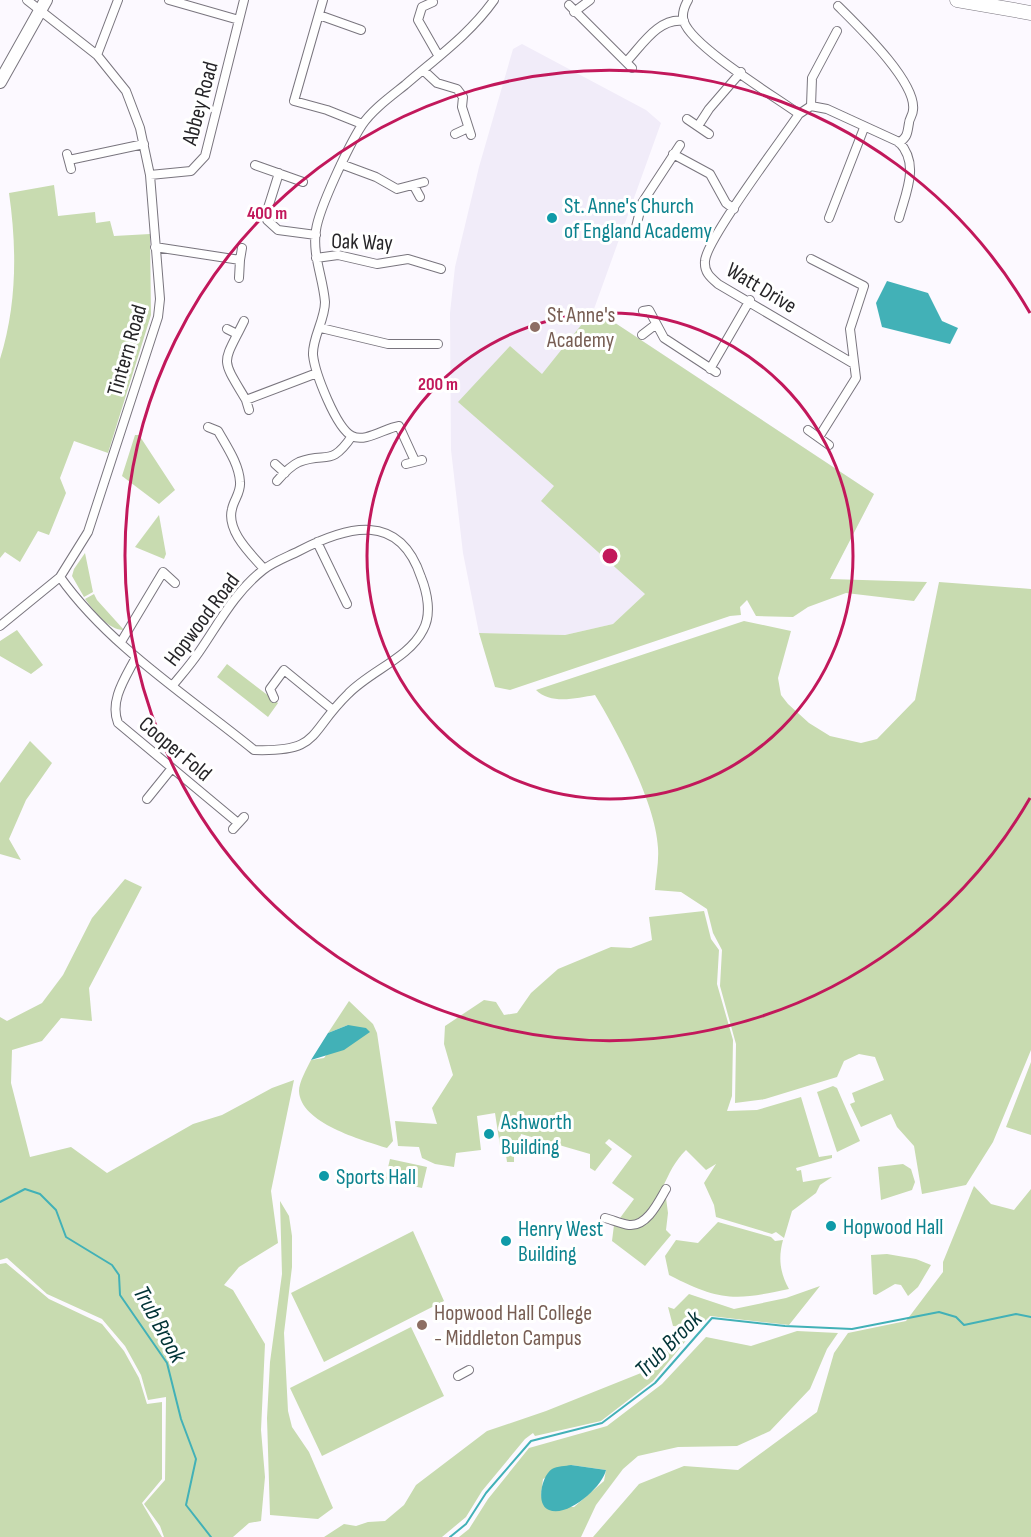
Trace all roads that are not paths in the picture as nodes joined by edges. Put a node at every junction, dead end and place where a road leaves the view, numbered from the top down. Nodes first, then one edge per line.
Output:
1 (27, 0) edge
2 (46, 0) edge
3 (118, 0) edge
4 (169, 0) edge
5 (244, 0) edge
6 (323, 0) edge
7 (494, 0) edge
8 (590, 0) edge
9 (688, 0) edge
10 (957, 0) edge
11 (433, 2) dead end
12 (838, 6) dead end
13 (40, 12) junction
14 (1031, 13) edge
15 (319, 15) junction
16 (239, 20) junction
17 (684, 21) junction
18 (361, 30) dead end
19 (837, 31) dead end
20 (97, 55) junction
21 (438, 55) junction
22 (423, 70) junction
23 (741, 72) junction
24 (0, 82) edge
25 (811, 106) junction
26 (799, 114) junction
27 (687, 119) dead end
28 (362, 124) junction
29 (698, 126) junction
30 (864, 128) junction
31 (455, 134) dead end
32 (708, 134) dead end
33 (899, 143) junction
34 (144, 144) junction
35 (680, 145) dead end
36 (673, 154) junction
37 (69, 161) dead end
38 (341, 164) junction
39 (255, 165) dead end
40 (279, 173) junction
41 (150, 175) junction
42 (303, 182) dead end
43 (424, 182) dead end
44 (414, 186) junction
45 (420, 197) dead end
46 (734, 209) junction
47 (829, 218) dead end
48 (898, 218) dead end
49 (316, 235) junction
50 (634, 235) dead end
51 (155, 247) junction
52 (242, 248) dead end
53 (316, 258) junction
54 (811, 259) dead end
55 (240, 260) junction
56 (441, 269) dead end
57 (239, 278) dead end
58 (750, 300) junction
59 (642, 311) dead end
60 (244, 321) dead end
61 (655, 325) junction
62 (321, 328) junction
63 (227, 329) dead end
64 (237, 334) junction
65 (642, 335) dead end
66 (438, 344) dead end
67 (854, 364) junction
68 (317, 373) junction
69 (246, 400) junction
70 (249, 410) dead end
71 (208, 427) dead end
72 (808, 430) dead end
73 (352, 436) junction
74 (819, 437) junction
75 (829, 444) dead end
76 (275, 464) dead end
77 (406, 464) dead end
78 (285, 473) junction
79 (277, 481) dead end
80 (317, 542) junction
81 (264, 569) junction
82 (60, 577) junction
83 (175, 583) dead end
84 (347, 604) dead end
85 (0, 626) edge
86 (121, 642) junction
87 (136, 657) junction
88 (173, 685) junction
89 (274, 698) dead end
90 (333, 710) junction
91 (172, 768) junction
92 (147, 799) dead end
93 (238, 823) dead end
94 (666, 1189) dead end
95 (605, 1218) dead end
96 (469, 1370) dead end
97 (458, 1376) dead end

1 - 13 street, Tintern Road
2 - 13 street
3 - 20 street
4 - 16 street
5 - 16 street, Abbey Road
6 - 15 street
7 - 21 street
8 - 17 street
9 - 17 street
10 - 14 main road
11 - 21 street
12 - 33 street
13 - 20 street, Tintern Road
13 - 24 street
15 - 18 street
15 - 28 street
16 - 41 street, Abbey Road
17 - 23 street
19 - 25 street
20 - 34 street, Tintern Road
21 - 22 street
22 - 28 street
22 - 31 street
23 - 26 street
23 - 29 street
25 - 26 street
25 - 30 street
26 - 46 street, Watt Drive
27 - 29 street
28 - 38 street
29 - 32 street
30 - 33 street
30 - 47 street
33 - 48 street
34 - 37 street
34 - 41 street, Tintern Road
35 - 36 street
36 - 46 street
36 - 50 street
38 - 44 street
38 - 49 street
39 - 40 street
40 - 42 street
40 - 49 street
41 - 51 street, Tintern Road
43 - 44 street
44 - 45 street
46 - 58 street, Watt Drive
49 - 53 street
51 - 55 street
51 - 82 street, Tintern Road
52 - 55 street
53 - 56 street, Oak Way
53 - 62 street
54 - 67 street
55 - 57 street
58 - 61 street
58 - 67 street, Watt Drive
59 - 61 street
60 - 64 street
61 - 65 street
62 - 66 street
62 - 68 street
63 - 64 street
64 - 69 street
67 - 74 street
68 - 69 street
68 - 73 street
69 - 70 street
71 - 81 street
72 - 74 street
73 - 77 street
73 - 78 street
74 - 75 street
76 - 78 street
78 - 79 street
80 - 81 street, Hopwood Road
80 - 84 street
80 - 90 street, Hopwood Road
81 - 88 street, Hopwood Road
82 - 85 street, Tintern Road
82 - 86 street, Hopwood Road
83 - 86 street
86 - 87 street, Hopwood Road
87 - 88 street, Hopwood Road
87 - 91 street, Cooper Fold
88 - 90 street, Hopwood Road
89 - 90 street
91 - 92 street
91 - 93 street, Cooper Fold
94 - 95 street
96 - 97 street

